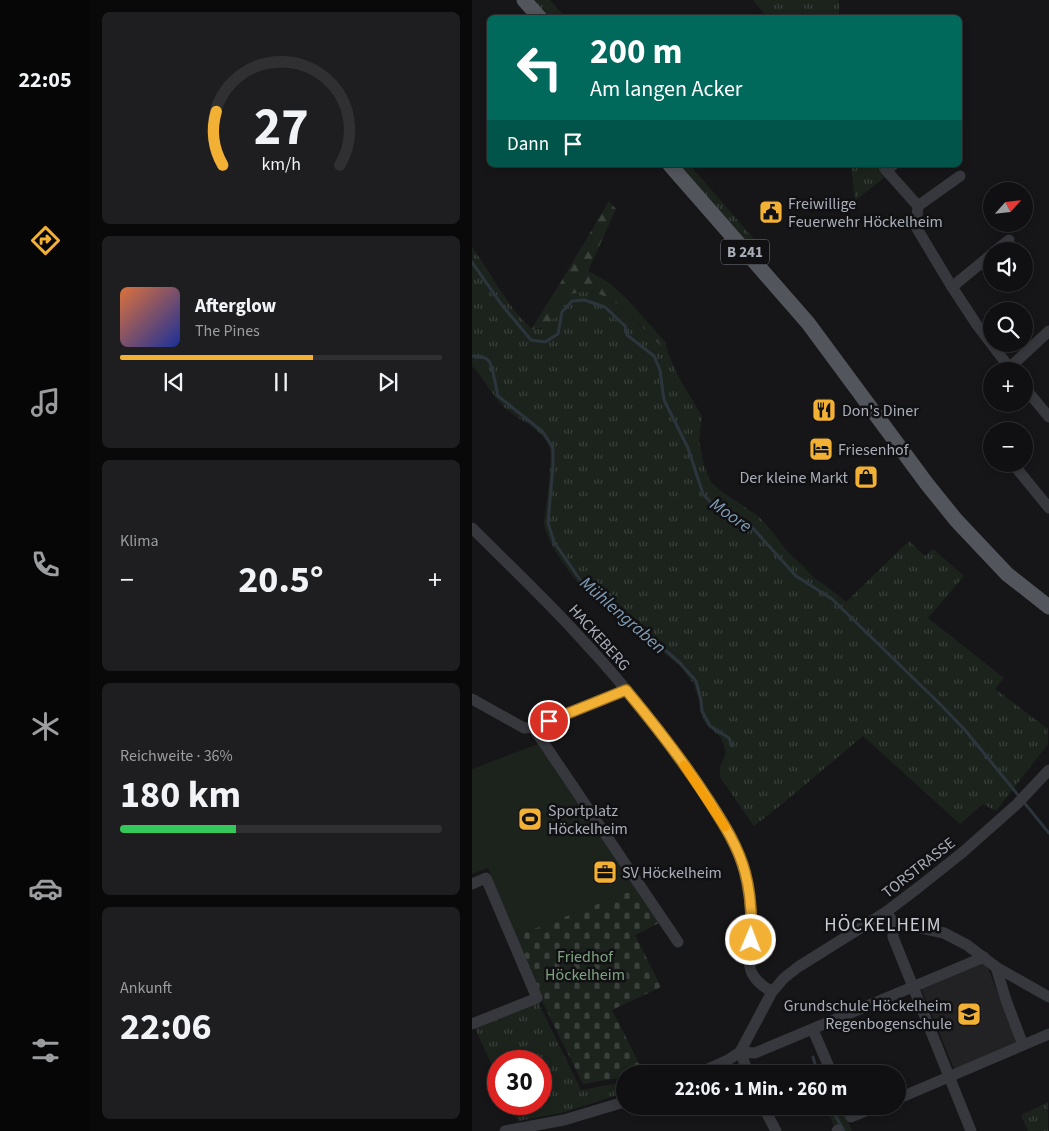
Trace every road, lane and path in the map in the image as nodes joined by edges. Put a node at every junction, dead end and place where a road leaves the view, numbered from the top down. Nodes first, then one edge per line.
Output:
1 (524, 0) edge
2 (537, 15) edge
3 (672, 167) edge
4 (890, 167) edge
5 (960, 176) dead end
6 (918, 206) junction
7 (1010, 240) dead end
8 (1007, 242) edge
9 (983, 261) edge
10 (952, 287) junction
11 (1048, 331) edge
12 (1004, 362) edge
13 (1018, 362) edge
14 (1033, 398) edge
15 (1048, 417) edge
16 (1019, 472) edge
17 (1048, 508) edge
18 (472, 528) edge
19 (1048, 607) edge
20 (626, 690) junction
21 (472, 698) edge
22 (533, 727) junction
23 (1048, 770) edge
24 (472, 884) edge
25 (889, 917) junction
26 (678, 942) dead end
27 (984, 957) junction
28 (996, 967) junction
29 (913, 988) junction
30 (772, 992) junction
31 (1048, 997) edge
32 (472, 1024) edge
33 (812, 1030) junction
34 (1048, 1034) edge
35 (1023, 1045) junction
36 (740, 1052) junction
37 (717, 1065) edge
38 (745, 1065) edge
39 (828, 1065) edge
40 (949, 1076) junction
41 (906, 1095) edge
42 (616, 1104) edge
43 (768, 1115) edge
44 (505, 1131) edge
45 (776, 1131) edge
46 (971, 1131) edge

1 - 2 main road
3 - 19 main road, B 241
4 - 6 street
5 - 6 street
6 - 10 street
7 - 8 street
9 - 10 street
10 - 12 street
11 - 13 street
14 - 15 street
16 - 17 street
18 - 20 street, HACKEBERG
20 - 22 street
20 - 30 street, HACKEBERG
21 - 22 street
22 - 26 street
23 - 25 street, TORSTRASSE
24 - 32 street
25 - 27 street
25 - 29 street
25 - 30 street, TORSTRASSE
27 - 28 street
27 - 29 street
28 - 31 street
28 - 35 street
29 - 33 street
29 - 40 street
30 - 36 street, TORSTRASSE
33 - 36 street
33 - 39 street
34 - 35 street
35 - 40 street
36 - 37 street
36 - 38 street
40 - 41 street
40 - 46 street
42 - 44 street
43 - 45 street

